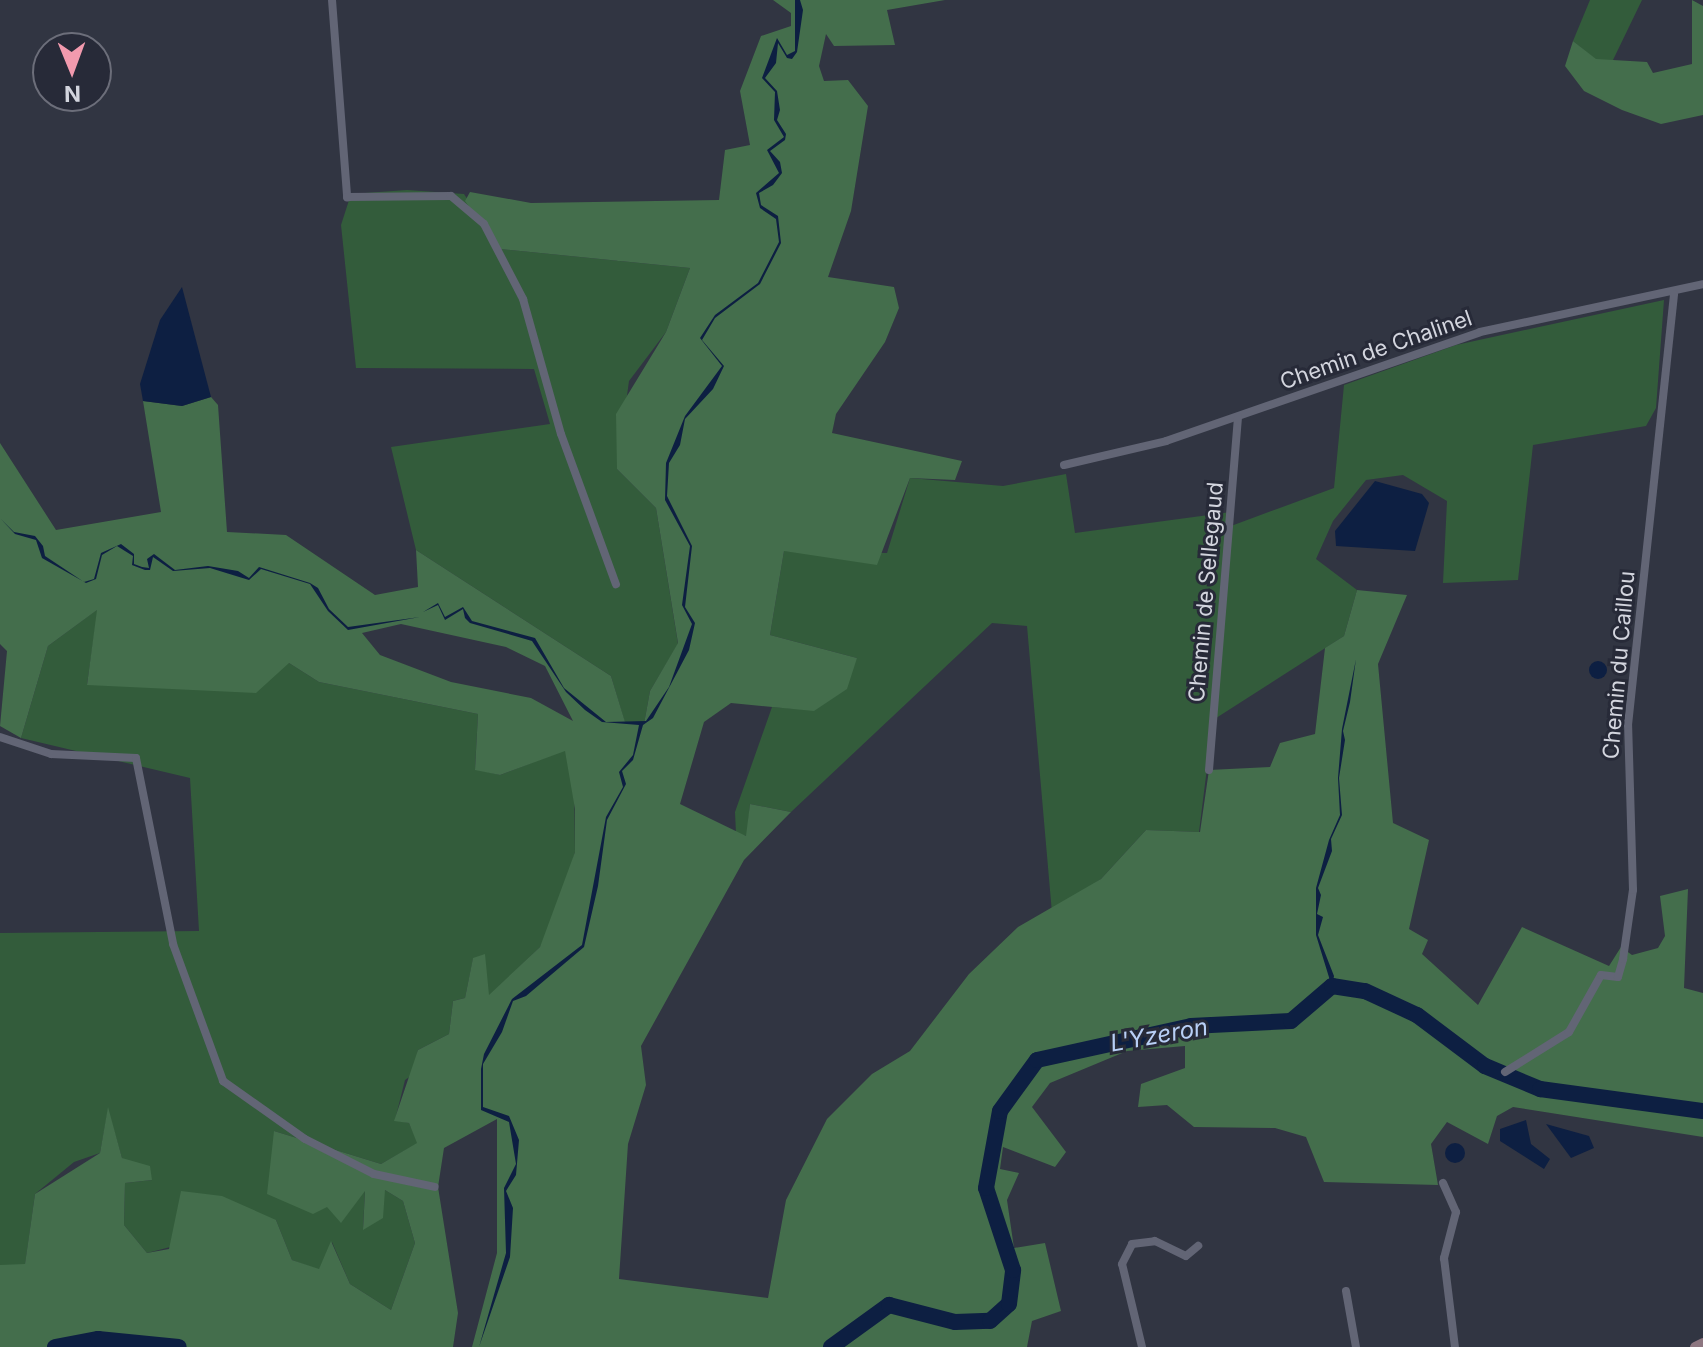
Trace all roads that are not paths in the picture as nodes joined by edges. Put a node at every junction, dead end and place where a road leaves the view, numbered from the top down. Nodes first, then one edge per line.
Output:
1 (332, 0) edge
2 (1703, 284) edge
3 (1674, 294) junction
4 (1238, 417) junction
5 (1064, 465) dead end
6 (616, 584) dead end
7 (0, 737) edge
8 (1209, 770) dead end
9 (1505, 1072) dead end
10 (1443, 1183) dead end
11 (435, 1187) dead end
12 (1198, 1246) dead end
13 (1346, 1291) dead end
14 (1703, 1343) edge
15 (1142, 1347) edge
16 (1356, 1347) edge
17 (1455, 1347) edge
18 (1695, 1347) edge

1 - 6 street
2 - 3 street, Chemin de Chalinel
3 - 4 street, Chemin de Chalinel
3 - 9 street, Chemin du Caillou
4 - 5 street, Chemin de Chalinel
4 - 8 street, Chemin de Sellegaud
7 - 11 street
10 - 17 street
12 - 15 street
13 - 16 street
14 - 18 main road

